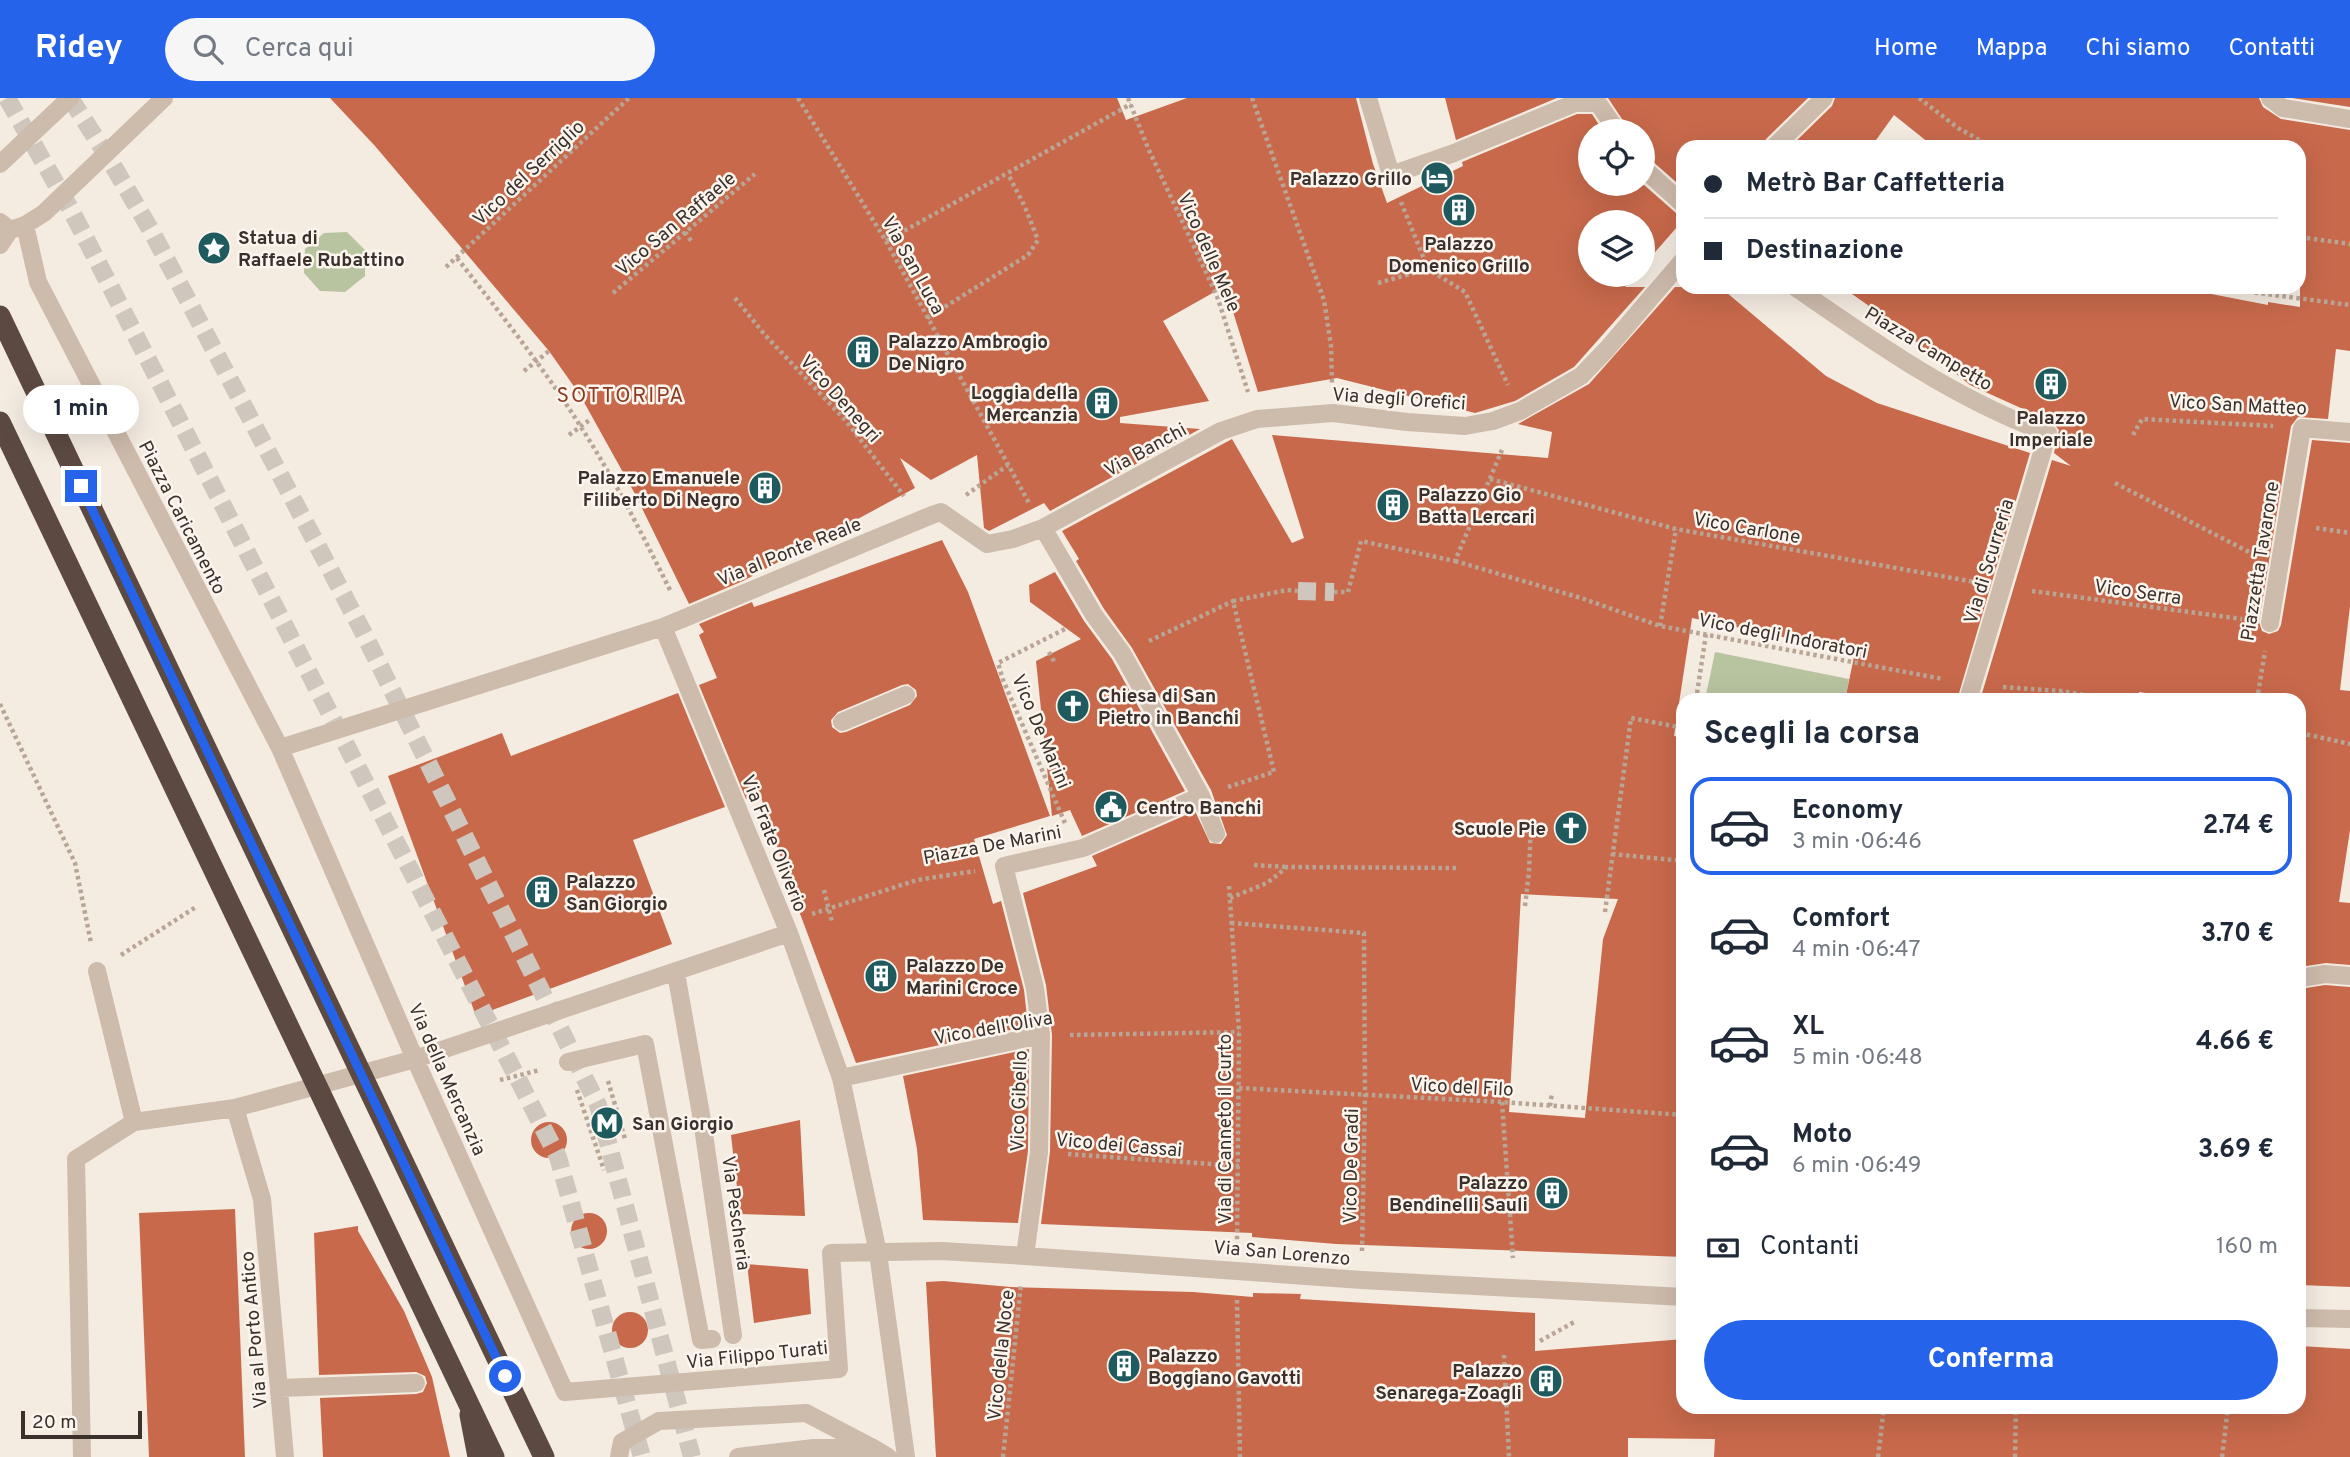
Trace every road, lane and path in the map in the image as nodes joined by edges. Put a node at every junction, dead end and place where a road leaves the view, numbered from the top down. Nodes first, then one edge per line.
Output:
1 (70, 98) edge
2 (164, 98) edge
3 (629, 98) edge
4 (799, 98) edge
5 (1252, 98) edge
6 (1368, 98) edge
7 (1824, 98) edge
8 (1919, 98) edge
9 (2270, 98) edge
10 (1130, 101) edge
11 (1611, 119) edge
12 (2350, 120) edge
13 (1781, 140) edge
14 (1979, 140) edge
15 (0, 164) edge
16 (755, 174) dead end
17 (1008, 174) junction
18 (1391, 175) junction
19 (1655, 179) edge
20 (1676, 198) edge
21 (9, 230) edge
22 (685, 232) junction
23 (2306, 238) edge
24 (887, 241) junction
25 (692, 242) dead end
26 (2350, 244) edge
27 (457, 258) junction
28 (446, 267) dead end
29 (1676, 268) edge
30 (1428, 270) junction
31 (1378, 283) dead end
32 (613, 293) dead end
33 (1805, 294) edge
34 (2266, 294) edge
35 (735, 298) dead end
36 (2350, 305) edge
37 (0, 316) edge
38 (927, 318) junction
39 (548, 351) dead end
40 (537, 361) junction
41 (524, 371) dead end
42 (1520, 411) junction
43 (1333, 413) junction
44 (591, 419) dead end
45 (1257, 419) junction
46 (0, 422) edge
47 (581, 427) junction
48 (2302, 428) junction
49 (2350, 432) edge
50 (2048, 433) joint
51 (569, 435) dead end
52 (2133, 435) dead end
53 (1008, 465) junction
54 (1490, 479) junction
55 (2115, 483) dead end
56 (930, 516) junction
57 (1049, 525) junction
58 (1676, 529) junction
59 (1455, 561) junction
60 (2279, 567) junction
61 (2002, 587) junction
62 (1298, 591) tunnel mouth
63 (1335, 592) dead end
64 (1233, 601) junction
65 (683, 618) junction
66 (1098, 620) junction
67 (2270, 623) junction
68 (1660, 626) junction
69 (663, 627) junction
70 (1706, 634) junction
71 (1049, 652) dead end
72 (1122, 653) junction
73 (1055, 663) dead end
74 (2061, 691) joint
75 (1697, 693) edge
76 (1970, 693) edge
77 (2073, 693) edge
78 (2258, 693) edge
79 (906, 695) dead end
80 (0, 704) edge
81 (842, 722) dead end
82 (1676, 727) edge
83 (2306, 734) edge
84 (2350, 744) edge
85 (280, 748) junction
86 (293, 783) joint
87 (1201, 796) junction
88 (1531, 821) dead end
89 (1216, 834) dead end
90 (1075, 850) junction
91 (1612, 854) junction
92 (1676, 860) edge
93 (1254, 865) dead end
94 (1004, 866) junction
95 (1287, 867) junction
96 (1457, 868) dead end
97 (1229, 886) dead end
98 (824, 890) dead end
99 (1230, 898) junction
100 (1525, 906) dead end
101 (829, 907) junction
102 (1605, 912) dead end
103 (832, 922) dead end
104 (1231, 923) junction
105 (789, 933) junction
106 (97, 971) joint
107 (676, 973) junction
108 (2350, 976) edge
109 (2306, 977) edge
110 (1239, 1032) junction
111 (1041, 1035) junction
112 (600, 1054) junction
113 (415, 1059) junction
114 (568, 1062) junction
115 (841, 1078) junction
116 (500, 1080) dead end
117 (1239, 1088) junction
118 (1552, 1093) dead end
119 (1365, 1095) junction
120 (1502, 1102) junction
121 (1550, 1106) junction
122 (235, 1108) junction
123 (1676, 1114) edge
124 (134, 1122) junction
125 (625, 1139) dead end
126 (1039, 1152) junction
127 (1239, 1166) junction
128 (604, 1170) dead end
129 (878, 1253) junction
130 (1025, 1256) junction
131 (1236, 1269) junction
132 (1362, 1280) junction
133 (1515, 1288) junction
134 (1676, 1297) edge
135 (2306, 1318) edge
136 (2350, 1319) edge
137 (733, 1335) dead end
138 (712, 1339) dead end
139 (1504, 1355) dead end
140 (416, 1382) dead end
141 (280, 1388) junction
142 (565, 1392) joint
143 (466, 1395) junction
144 (1883, 1414) edge
145 (2017, 1414) edge
146 (2227, 1414) edge
147 (880, 1452) edge
148 (82, 1457) edge
149 (285, 1457) edge
150 (478, 1457) edge
151 (494, 1457) edge
152 (544, 1457) edge
153 (619, 1457) edge
154 (738, 1457) edge
155 (906, 1457) edge
156 (1003, 1457) edge
157 (1240, 1457) edge
158 (1509, 1457) edge
159 (1878, 1457) edge
160 (2015, 1457) edge
161 (2222, 1457) edge

1 - 15 street
2 - 21 street, Piazza Caricamento
3 - 27 path, Vico del Serriglio
4 - 24 path, Via San Luca
5 - 43 path
6 - 18 street
7 - 13 street
8 - 14 path
9 - 12 street
10 - 17 path
10 - 45 path, Vico delle Mele
11 - 18 street
16 - 22 path, Vico San Raffaele
17 - 24 path
17 - 38 path
18 - 30 path
19 - 20 street
21 - 85 street, Piazza Caricamento
22 - 25 path
22 - 32 path, Vico San Raffaele
23 - 26 path
24 - 38 path, Via San Luca
27 - 28 path, Vico del Serriglio
27 - 40 path
29 - 42 street, Via degli Orefici
30 - 31 path
30 - 42 path
33 - 50 street, Piazza Campetto
34 - 36 path
35 - 56 path, Vico Denegri
37 - 152 highway, bridge
38 - 53 path, Via San Luca
39 - 40 path
40 - 41 path
40 - 47 path
42 - 43 street, Via degli Orefici
42 - 54 path
43 - 45 street, Via degli Orefici
44 - 47 path
45 - 57 street, Via Banchi
46 - 143 highway, bridge
47 - 51 path
47 - 65 path
48 - 49 street, Vico San Matteo
48 - 52 path, Vico San Matteo
48 - 60 street, Piazzetta Tavarone
50 - 61 street, Via di Scurreria
53 - 56 path
53 - 57 path, Via San Luca
54 - 58 path, Vico Carlone
54 - 59 path
55 - 60 path
56 - 57 street, Via Banchi
56 - 65 street, Via al Ponte Reale
57 - 66 street
58 - 61 path, Vico Carlone
58 - 68 path
59 - 63 path, Vico degli Indoratori
59 - 68 path, Vico degli Indoratori
60 - 67 street, Piazzetta Tavarone
61 - 67 path, Vico Serra
61 - 76 street, Via di Scurreria
62 - 64 path
64 - 72 path
64 - 87 path
65 - 69 street, Via al Ponte Reale
66 - 72 street
66 - 90 path, Vico De Marini
67 - 78 path, Piazzetta Tavarone
68 - 70 path, Vico degli Indoratori
69 - 85 street
69 - 105 street, Via Frate Oliverio
70 - 75 path
70 - 76 path, Vico degli Indoratori
71 - 73 path
72 - 87 street
74 - 76 path, Vico degli Indoratori
74 - 77 path, Vico degli Indoratori
79 - 81 street
80 - 106 path
82 - 91 path
83 - 84 path
85 - 86 street, Piazza Caricamento
86 - 113 street, Via della Mercanzia
87 - 89 street
87 - 90 street, Piazza De Marini
88 - 100 path
90 - 94 street, Piazza De Marini
91 - 92 path
91 - 102 path
93 - 95 path
94 - 101 path, Piazza De Marini
94 - 111 street, Vico Gibello
95 - 96 path
95 - 99 path
97 - 99 path, Via di Canneto il Curto
98 - 101 path
99 - 104 path, Via di Canneto il Curto
101 - 103 path
101 - 105 path, Piazza De Marini
104 - 110 path, Via di Canneto il Curto
104 - 119 path, Vico De Gradi
105 - 107 street
105 - 115 street, Via Frate Oliverio
106 - 124 street
107 - 113 street
107 - 137 street, Via Pescheria
108 - 109 street
110 - 111 path, Vico dell'Oliva
110 - 117 path, Via di Canneto il Curto
111 - 115 street, Vico dell'Oliva
111 - 126 street, Vico Gibello
112 - 114 street
112 - 125 path
112 - 138 street
113 - 122 street
113 - 142 street, Via della Mercanzia
114 - 116 path
114 - 128 path
115 - 129 street, Via Frate Oliverio
117 - 119 path, Vico del Filo
117 - 127 path, Via di Canneto il Curto
118 - 121 path
119 - 120 path, Vico del Filo
119 - 132 path, Vico De Gradi
120 - 121 path, Vico del Filo
120 - 133 path
121 - 123 path, Vico del Filo
122 - 124 street
122 - 141 street, Via al Porto Antico
124 - 148 street
126 - 127 path, Vico dei Cassai
126 - 130 street, Vico Gibello
127 - 131 path, Via di Canneto il Curto
129 - 130 street, Via San Lorenzo
129 - 142 street, Via Filippo Turati
129 - 155 street
130 - 131 street, Via San Lorenzo
130 - 156 path, Vico della Noce
131 - 132 street, Via San Lorenzo
131 - 157 path, Via di Canneto il Curto
132 - 133 street, Via San Lorenzo
133 - 134 street, Via San Lorenzo
135 - 136 street
139 - 158 path
140 - 141 street
141 - 149 street, Via al Porto Antico
143 - 150 highway, bridge
143 - 151 highway, bridge
144 - 159 path
145 - 160 path
146 - 161 path
147 - 153 street
147 - 154 street

